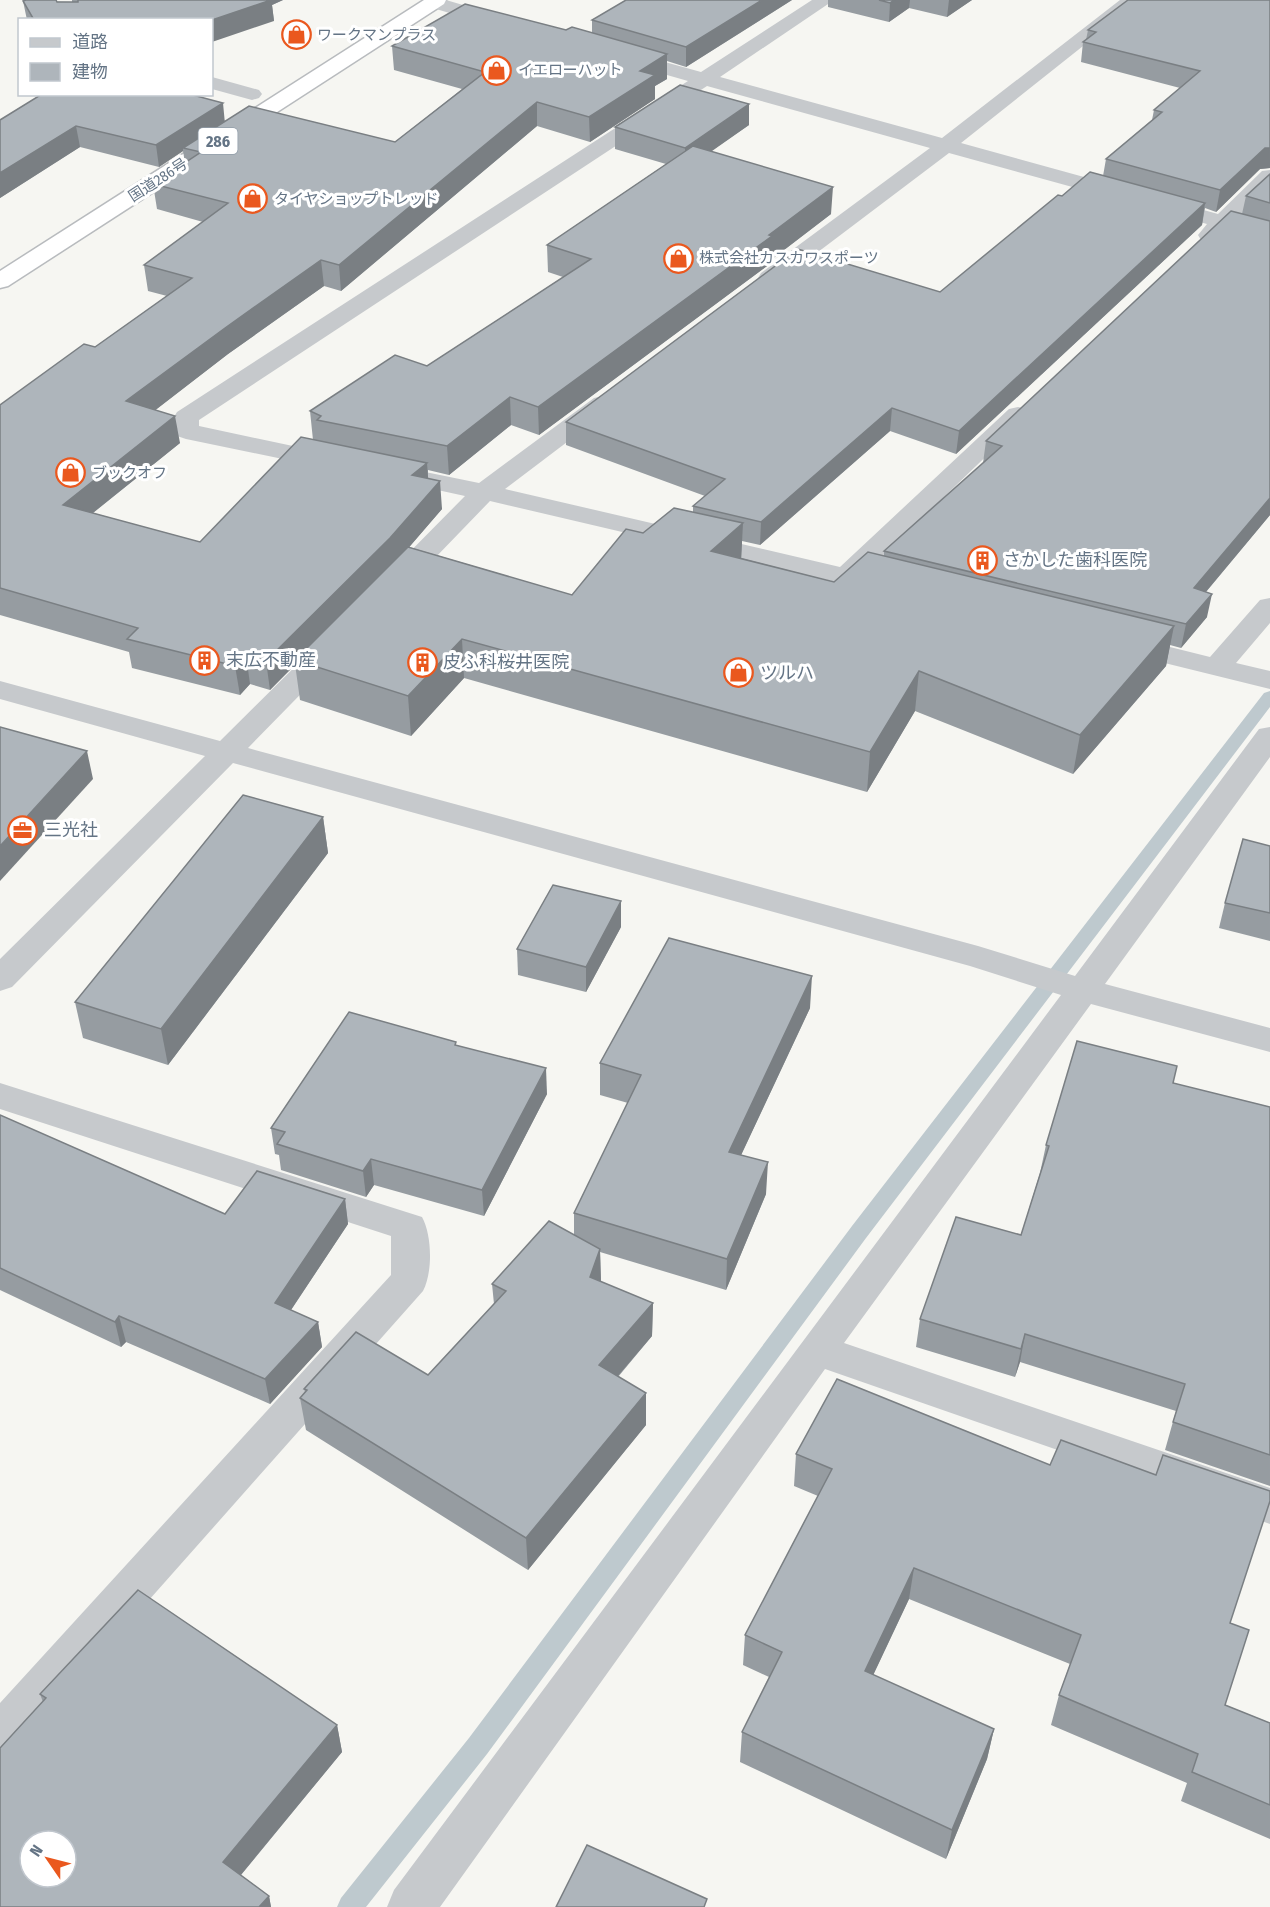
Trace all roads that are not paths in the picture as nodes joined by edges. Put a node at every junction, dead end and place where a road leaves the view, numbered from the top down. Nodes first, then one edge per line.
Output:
1 (825, 0) edge
2 (1132, 0) edge
3 (435, 1) edge
4 (523, 28) edge
5 (601, 51) edge
6 (702, 80) junction
7 (271, 81) dead end
8 (213, 83) edge
9 (252, 94) junction
10 (231, 107) dead end
11 (945, 146) junction
12 (1270, 176) edge
13 (1222, 222) junction
14 (1270, 235) edge
15 (1188, 254) edge
16 (0, 281) edge
17 (747, 294) edge
18 (625, 386) edge
19 (1034, 399) edge
20 (484, 492) junction
21 (846, 576) junction
22 (915, 593) edge
23 (377, 601) edge
24 (1270, 606) edge
25 (344, 634) edge
26 (1100, 639) edge
27 (1216, 668) junction
28 (1270, 680) edge
29 (0, 690) edge
30 (1270, 736) edge
31 (229, 752) junction
32 (0, 979) edge
33 (1083, 990) junction
34 (1270, 1040) edge
35 (0, 1096) edge
36 (817, 1350) junction
37 (1270, 1506) edge
38 (0, 1735) edge
39 (411, 1907) edge

1 - 6 street
2 - 11 street
3 - 4 street
3 - 16 highway, 国道286号 / 286
5 - 6 street
6 - 11 street
6 - 20 street
7 - 9 highway, 286
8 - 9 street
9 - 10 highway, 286
11 - 13 street
11 - 17 street
12 - 13 street
13 - 14 street
13 - 15 street
18 - 20 street
19 - 21 street
20 - 21 street
20 - 23 street
21 - 22 street
24 - 27 street
25 - 31 street
26 - 27 street
27 - 28 street
29 - 31 street
30 - 33 street
31 - 32 street
31 - 33 street
33 - 34 street
33 - 36 street
35 - 38 street
36 - 37 street
36 - 39 street

